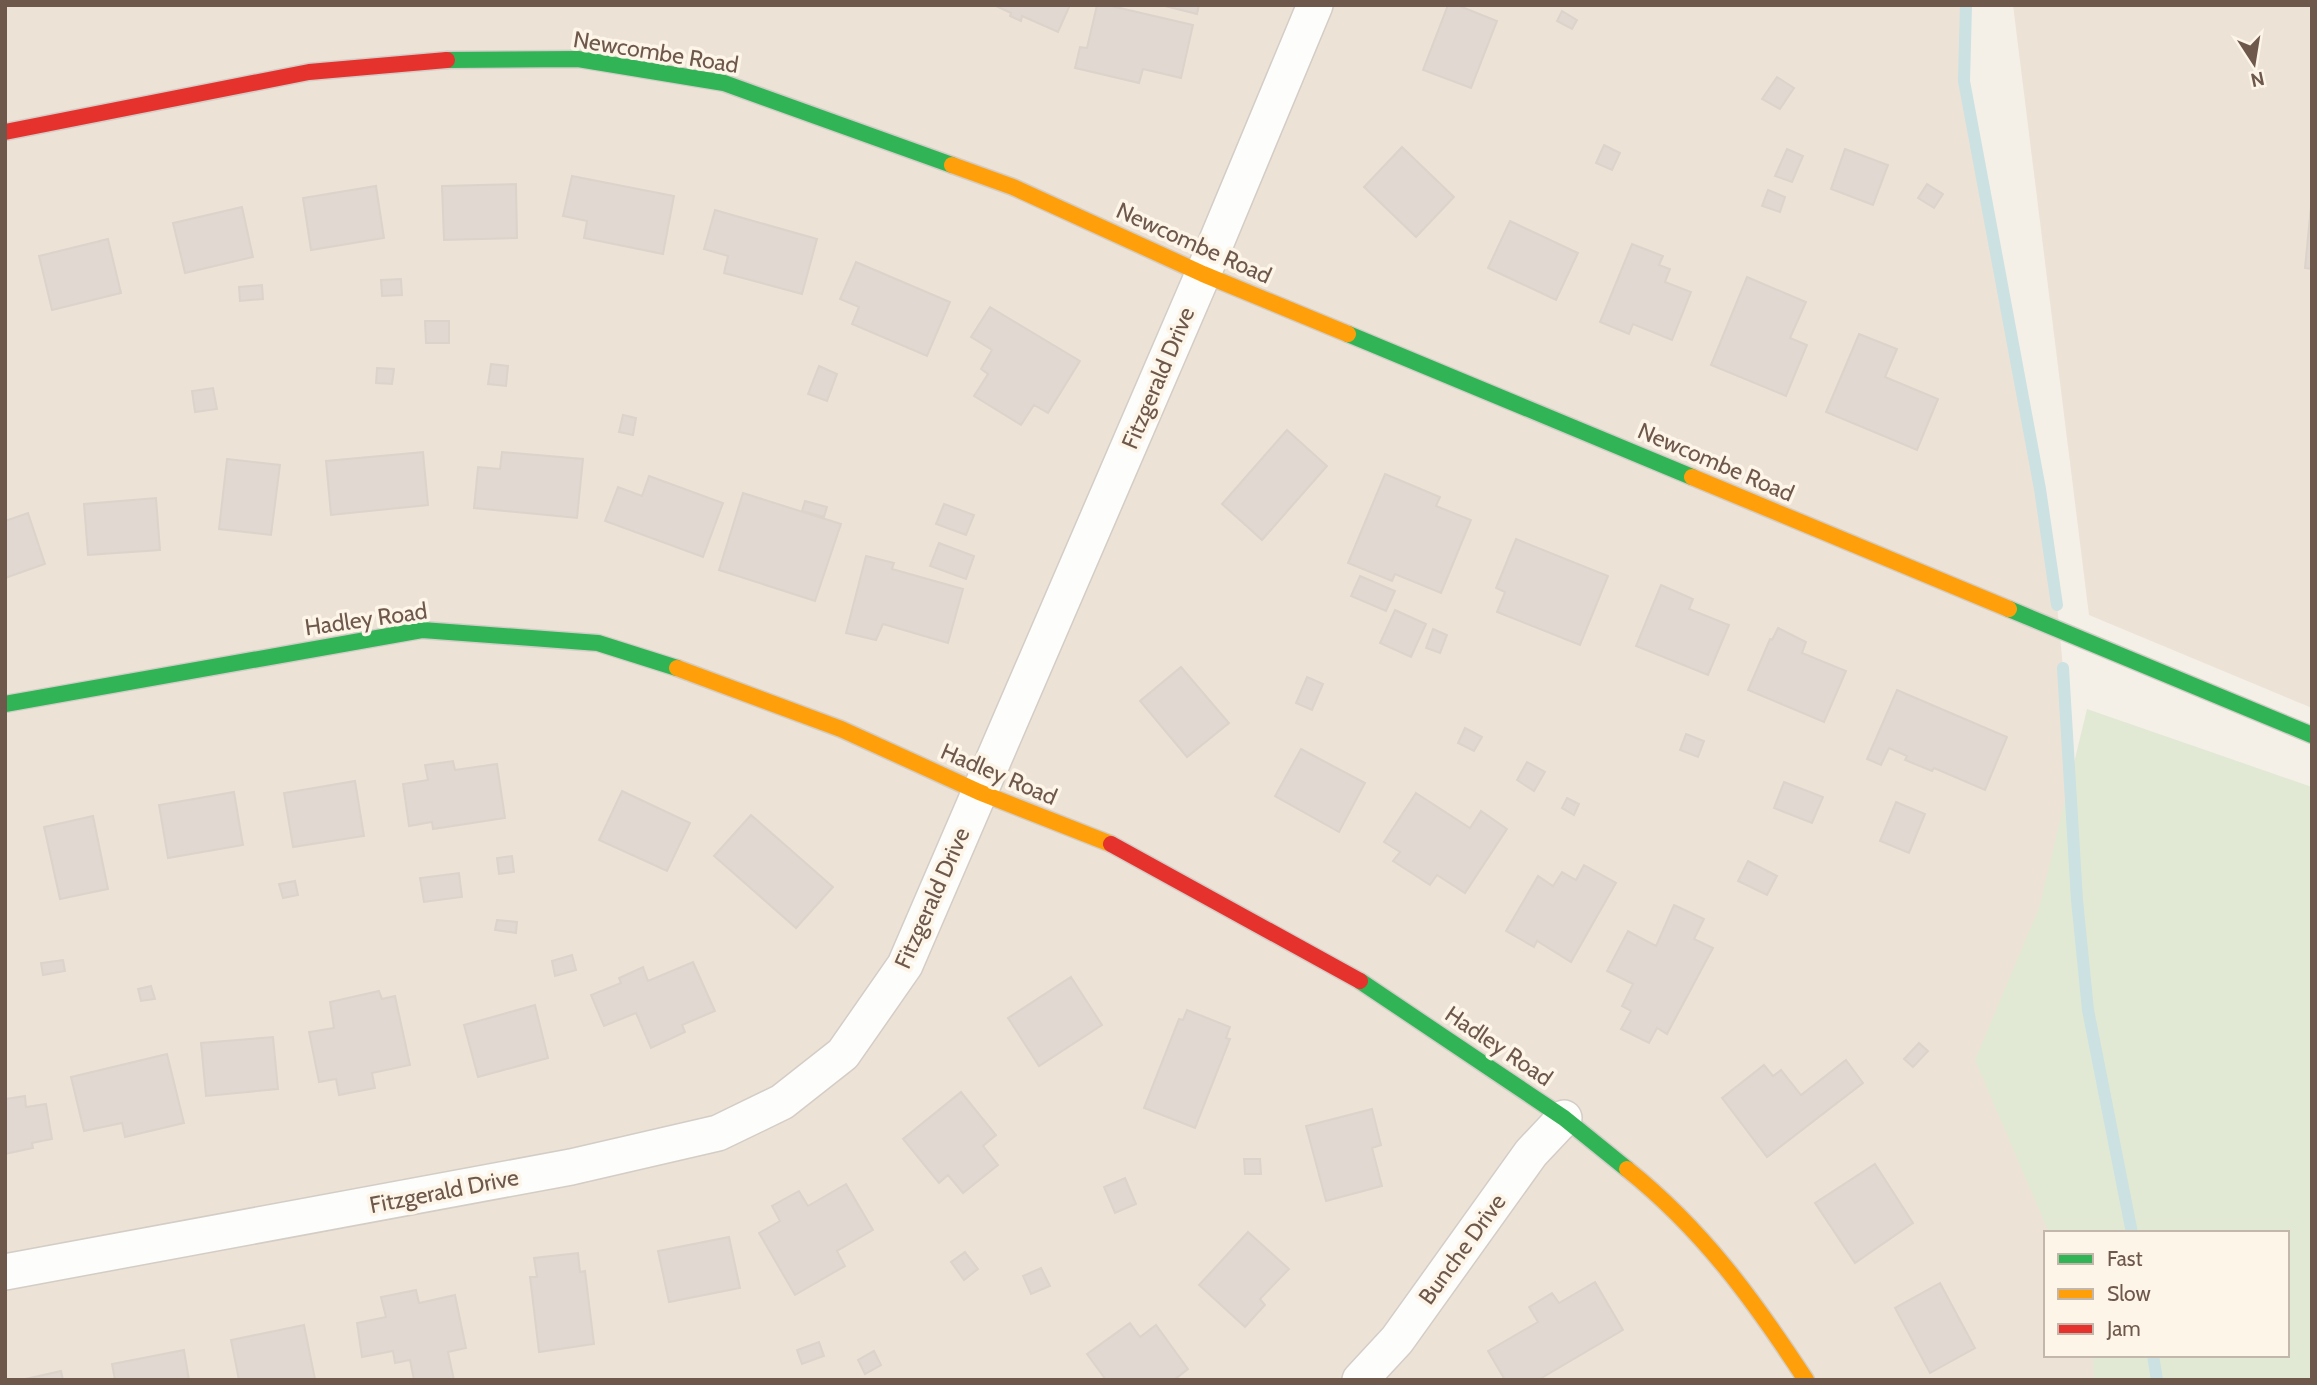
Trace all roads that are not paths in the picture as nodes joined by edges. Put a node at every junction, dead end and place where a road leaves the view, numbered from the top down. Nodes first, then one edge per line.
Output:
1 (1315, 5) edge
2 (5, 132) edge
3 (1203, 274) junction
4 (5, 704) edge
5 (2312, 736) edge
6 (979, 793) junction
7 (1564, 1118) junction
8 (5, 1272) edge
9 (1360, 1380) edge
10 (1806, 1380) edge

1 - 3 street, Fitzgerald Drive
2 - 3 street, Newcombe Road
3 - 5 street, Newcombe Road
3 - 6 street, Fitzgerald Drive
4 - 6 street, Hadley Road
6 - 7 street, Hadley Road
6 - 8 street, Fitzgerald Drive
7 - 9 street, Bunche Drive
7 - 10 street, Hadley Road

